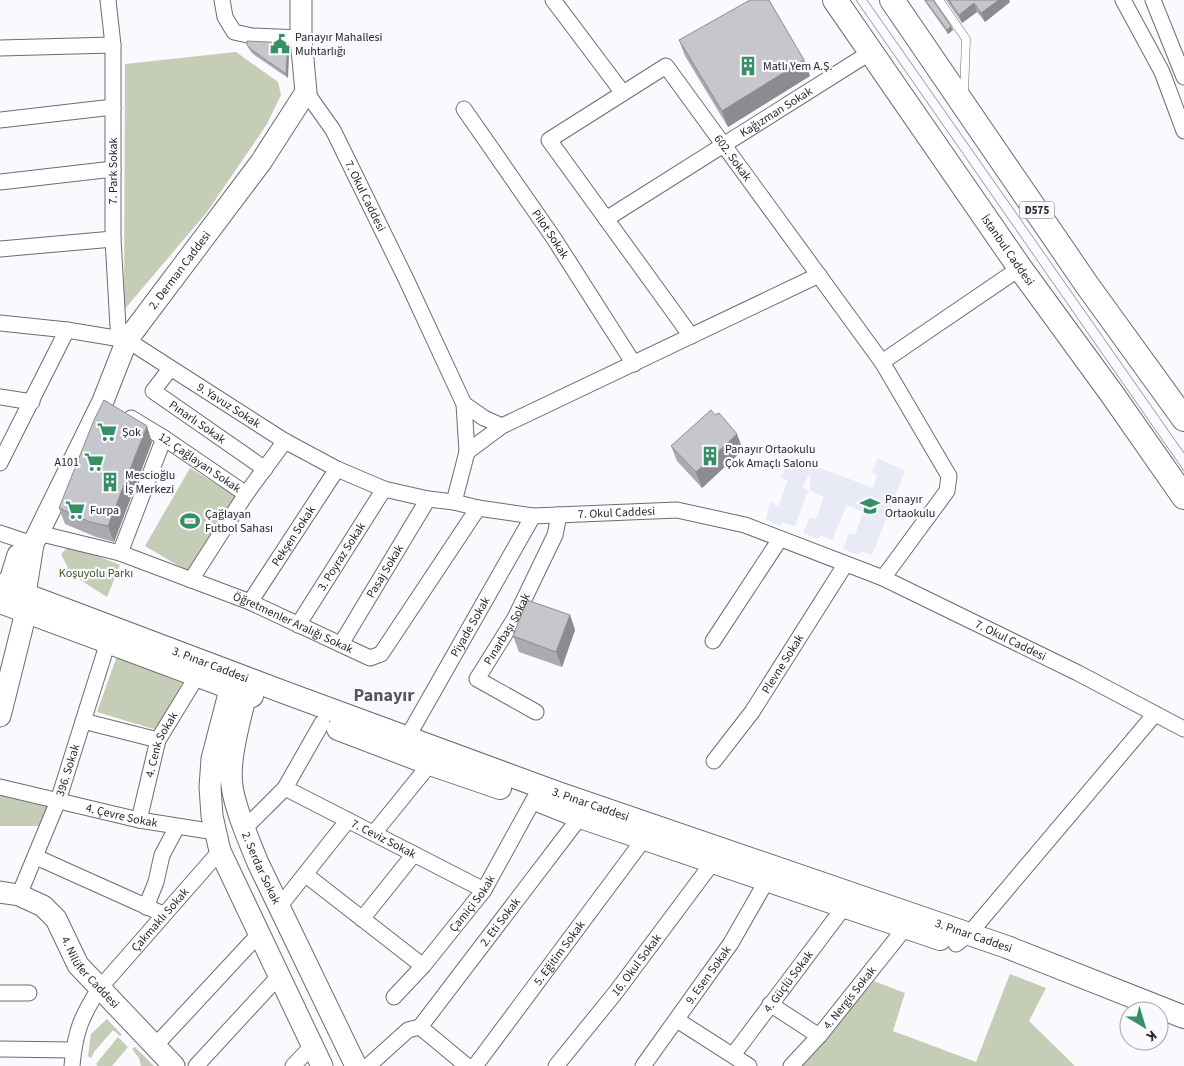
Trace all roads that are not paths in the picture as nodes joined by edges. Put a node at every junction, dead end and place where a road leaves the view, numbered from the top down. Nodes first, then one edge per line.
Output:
1 (108, 0) edge
2 (222, 0) edge
3 (301, 0) edge
4 (553, 0) edge
5 (835, 0) edge
6 (892, 0) edge
7 (939, 0) edge
8 (1123, 0) edge
9 (1153, 0) edge
10 (301, 38) junction
11 (1, 43) edge
12 (1178, 43) edge
13 (113, 45) junction
14 (870, 52) junction
15 (1184, 78) edge
16 (306, 92) junction
17 (623, 93) junction
18 (963, 102) junction
19 (113, 107) junction
20 (464, 109) dead end
21 (0, 120) edge
22 (1184, 131) edge
23 (724, 146) junction
24 (113, 170) junction
25 (0, 182) edge
26 (606, 219) junction
27 (113, 239) junction
28 (0, 249) edge
29 (1020, 268) junction
30 (819, 275) junction
31 (0, 322) edge
32 (67, 330) junction
33 (691, 336) junction
34 (127, 340) junction
35 (882, 362) junction
36 (634, 364) junction
37 (170, 369) junction
38 (0, 396) edge
39 (103, 401) junction
40 (32, 402) junction
41 (464, 404) junction
42 (1184, 419) edge
43 (502, 426) junction
44 (164, 438) junction
45 (285, 442) junction
46 (467, 452) junction
47 (0, 463) edge
48 (265, 469) junction
49 (337, 469) junction
50 (384, 488) junction
51 (246, 494) junction
52 (1184, 497) edge
53 (428, 499) junction
54 (454, 502) junction
55 (478, 508) junction
56 (559, 515) junction
57 (533, 516) junction
58 (0, 533) edge
59 (780, 538) junction
60 (29, 544) junction
61 (120, 554) junction
62 (845, 565) junction
63 (883, 578) junction
64 (191, 580) junction
65 (10, 593) edge
66 (48, 602) junction
67 (250, 602) junction
68 (298, 625) junction
69 (713, 641) dead end
70 (108, 642) junction
71 (341, 644) junction
72 (218, 667) junction
73 (197, 676) junction
74 (238, 688) junction
75 (286, 694) junction
76 (536, 712) dead end
77 (1156, 714) junction
78 (0, 716) edge
79 (83, 721) junction
80 (322, 723) junction
81 (1184, 729) edge
82 (407, 738) junction
83 (158, 740) junction
84 (714, 761) dead end
85 (430, 764) junction
86 (0, 787) edge
87 (285, 788) junction
88 (534, 799) junction
89 (58, 801) junction
90 (580, 817) junction
91 (138, 820) junction
92 (348, 820) junction
93 (177, 827) junction
94 (245, 828) junction
95 (374, 833) junction
96 (644, 839) junction
97 (218, 842) junction
98 (414, 854) junction
99 (36, 857) junction
100 (713, 862) junction
101 (306, 875) junction
102 (767, 880) junction
103 (484, 890) junction
104 (10, 894) edge
105 (146, 907) junction
106 (279, 907) junction
107 (844, 907) junction
108 (163, 914) junction
109 (362, 919) junction
110 (905, 928) junction
111 (260, 933) junction
112 (962, 939) junction
113 (424, 966) junction
114 (280, 975) junction
115 (99, 989) junction
116 (0, 993) edge
117 (29, 993) dead end
118 (394, 996) dead end
119 (1119, 1001) edge
120 (770, 1004) junction
121 (1184, 1017) edge
122 (676, 1020) junction
123 (1169, 1021) edge
124 (1184, 1026) edge
125 (420, 1027) junction
126 (819, 1036) junction
127 (312, 1046) junction
128 (154, 1047) junction
129 (0, 1049) edge
130 (73, 1050) junction
131 (732, 1055) junction
132 (466, 1065) edge
133 (72, 1066) edge
134 (174, 1066) edge
135 (196, 1066) edge
136 (293, 1066) edge
137 (322, 1066) edge
138 (356, 1066) edge
139 (368, 1066) edge
140 (556, 1066) edge
141 (643, 1066) edge
142 (749, 1066) edge
143 (791, 1066) edge

1 - 13 street, 7. Park Sokak
2 - 10 street
3 - 10 main road
4 - 17 street
5 - 14 highway, İstanbul Caddesi
6 - 18 highway, D575
7 - 18 lane
8 - 22 street
9 - 12 street
10 - 16 main road
11 - 13 street
12 - 15 street
13 - 19 street, 7. Park Sokak
14 - 23 street, Kağızman Sokak
14 - 29 highway, İstanbul Caddesi
16 - 34 main road, 2. Derman Caddesi
16 - 41 street, 7. Okul Caddesi
17 - 23 street, 602. Sokak
17 - 26 street, 602. Sokak
18 - 42 highway, D575
19 - 21 street
19 - 24 street, 7. Park Sokak
20 - 36 street, Pilot Sokak
23 - 26 street, Kağızman Sokak
23 - 30 street, 602. Sokak
24 - 25 street
24 - 27 street, 7. Park Sokak
26 - 33 street
27 - 28 street
27 - 34 street, 7. Park Sokak
29 - 35 street
29 - 52 highway, İstanbul Caddesi
30 - 33 street
30 - 35 street, 602. Sokak
31 - 32 street, 9. Yavuz Sokak
32 - 34 street, 9. Yavuz Sokak
32 - 40 street
33 - 36 street
34 - 37 street, 9. Yavuz Sokak
34 - 39 main road, 2. Derman Caddesi
35 - 63 street, 602. Sokak
36 - 43 street
37 - 45 street, 9. Yavuz Sokak
37 - 48 street, Pınarlı Sokak
38 - 40 street
39 - 44 street, 12. Çağlayan Sokak
39 - 60 main road, 2. Derman Caddesi
40 - 47 street
41 - 43 street
41 - 46 street, 7. Okul Caddesi
43 - 46 street
44 - 51 street, 12. Çağlayan Sokak
44 - 61 street
45 - 48 street
45 - 49 street, 9. Yavuz Sokak
46 - 54 street, 7. Okul Caddesi
48 - 51 street
49 - 50 street, 9. Yavuz Sokak
49 - 67 street, Pekşen Sokak
50 - 53 street, 9. Yavuz Sokak
50 - 68 street, 3. Poyraz Sokak
51 - 64 street
53 - 54 street, 9. Yavuz Sokak
53 - 71 street, Pasaj Sokak
54 - 55 street, 7. Okul Caddesi
55 - 57 street, 7. Okul Caddesi
55 - 71 street, Öğretmenler Aralığı Sokak
56 - 57 street, 7. Okul Caddesi
56 - 59 street, 7. Okul Caddesi
56 - 76 street, Pınarbaşı Sokak
57 - 82 street, Piyade Sokak
58 - 60 street, Öğretmenler Aralığı Sokak
59 - 62 street, 7. Okul Caddesi
59 - 69 street
60 - 61 street, Öğretmenler Aralığı Sokak
60 - 65 main road
60 - 65 main road
60 - 66 main road
61 - 64 street, Öğretmenler Aralığı Sokak
62 - 63 street, 7. Okul Caddesi
62 - 84 street, Plevne Sokak
63 - 77 street, 7. Okul Caddesi
64 - 67 street, Öğretmenler Aralığı Sokak
65 - 66 main road, 3. Pınar Caddesi
65 - 70 main road, 3. Pınar Caddesi
65 - 78 main road
66 - 72 main road, 3. Pınar Caddesi
67 - 68 street, Öğretmenler Aralığı Sokak
68 - 71 street, Öğretmenler Aralığı Sokak
70 - 73 main road, 3. Pınar Caddesi
70 - 79 street, 396. Sokak
72 - 74 main road
72 - 75 main road, 3. Pınar Caddesi
73 - 74 main road, 3. Pınar Caddesi
73 - 83 street, 4. Cenk Sokak
74 - 75 main road
74 - 80 main road, 3. Pınar Caddesi
74 - 94 main road, 2. Serdar Sokak
74 - 97 main road
75 - 82 main road, 3. Pınar Caddesi
77 - 81 street, 7. Okul Caddesi
77 - 112 street
79 - 83 street
79 - 89 street, 396. Sokak
80 - 85 main road, 3. Pınar Caddesi
80 - 87 street
82 - 112 main road, 3. Pınar Caddesi
83 - 91 street, 4. Cenk Sokak
85 - 88 main road, 3. Pınar Caddesi
85 - 95 street
86 - 89 street, 4. Çevre Sokak
87 - 92 street, 7. Ceviz Sokak
87 - 94 street
88 - 90 main road, 3. Pınar Caddesi
88 - 103 street, Çamiçi Sokak
89 - 91 street, 4. Çevre Sokak
89 - 99 street, 396. Sokak
90 - 96 main road, 3. Pınar Caddesi
90 - 125 street, 2. Eti Sokak
91 - 93 street, 4. Çevre Sokak
92 - 95 street, 7. Ceviz Sokak
92 - 101 street
93 - 97 street, 4. Çevre Sokak
93 - 105 street
94 - 106 main road, 2. Serdar Sokak
95 - 98 street, 7. Ceviz Sokak
96 - 100 main road, 3. Pınar Caddesi
96 - 132 street, 5. Eğitim Sokak
97 - 108 street, Çakmaklı Sokak
97 - 111 main road
98 - 103 street, 7. Ceviz Sokak
98 - 109 street
99 - 104 street, 396. Sokak
99 - 105 street
100 - 102 main road, 3. Pınar Caddesi
100 - 140 street, 16. Okul Sokak
101 - 106 street
101 - 109 street
102 - 107 main road, 3. Pınar Caddesi
102 - 122 street, 9. Esen Sokak
103 - 113 street, Çamiçi Sokak
104 - 115 main road, 4. Nilüfer Caddesi
105 - 108 street
106 - 138 main road, 2. Serdar Sokak
107 - 110 main road, 3. Pınar Caddesi
107 - 120 street, 4. Güçlü Sokak
108 - 115 street, Çakmaklı Sokak
109 - 113 street
110 - 112 main road, 3. Pınar Caddesi
110 - 126 street, 4. Nergis Sokak
111 - 114 main road
111 - 128 street
112 - 119 main road, 3. Pınar Caddesi
112 - 121 main road, 3. Pınar Caddesi
113 - 118 street, Çamiçi Sokak
114 - 127 main road
114 - 135 street
115 - 128 main road, 4. Nilüfer Caddesi
115 - 130 street, Çakmaklı Sokak
116 - 117 street
120 - 126 street
120 - 131 street, 4. Güçlü Sokak
122 - 131 street
122 - 141 street, 9. Esen Sokak
123 - 124 main road
125 - 132 street
125 - 139 street
126 - 143 street, 4. Nergis Sokak
127 - 136 street
127 - 137 main road
128 - 134 main road, 4. Nilüfer Caddesi
129 - 130 street
130 - 133 street, Çakmaklı Sokak
131 - 142 street

